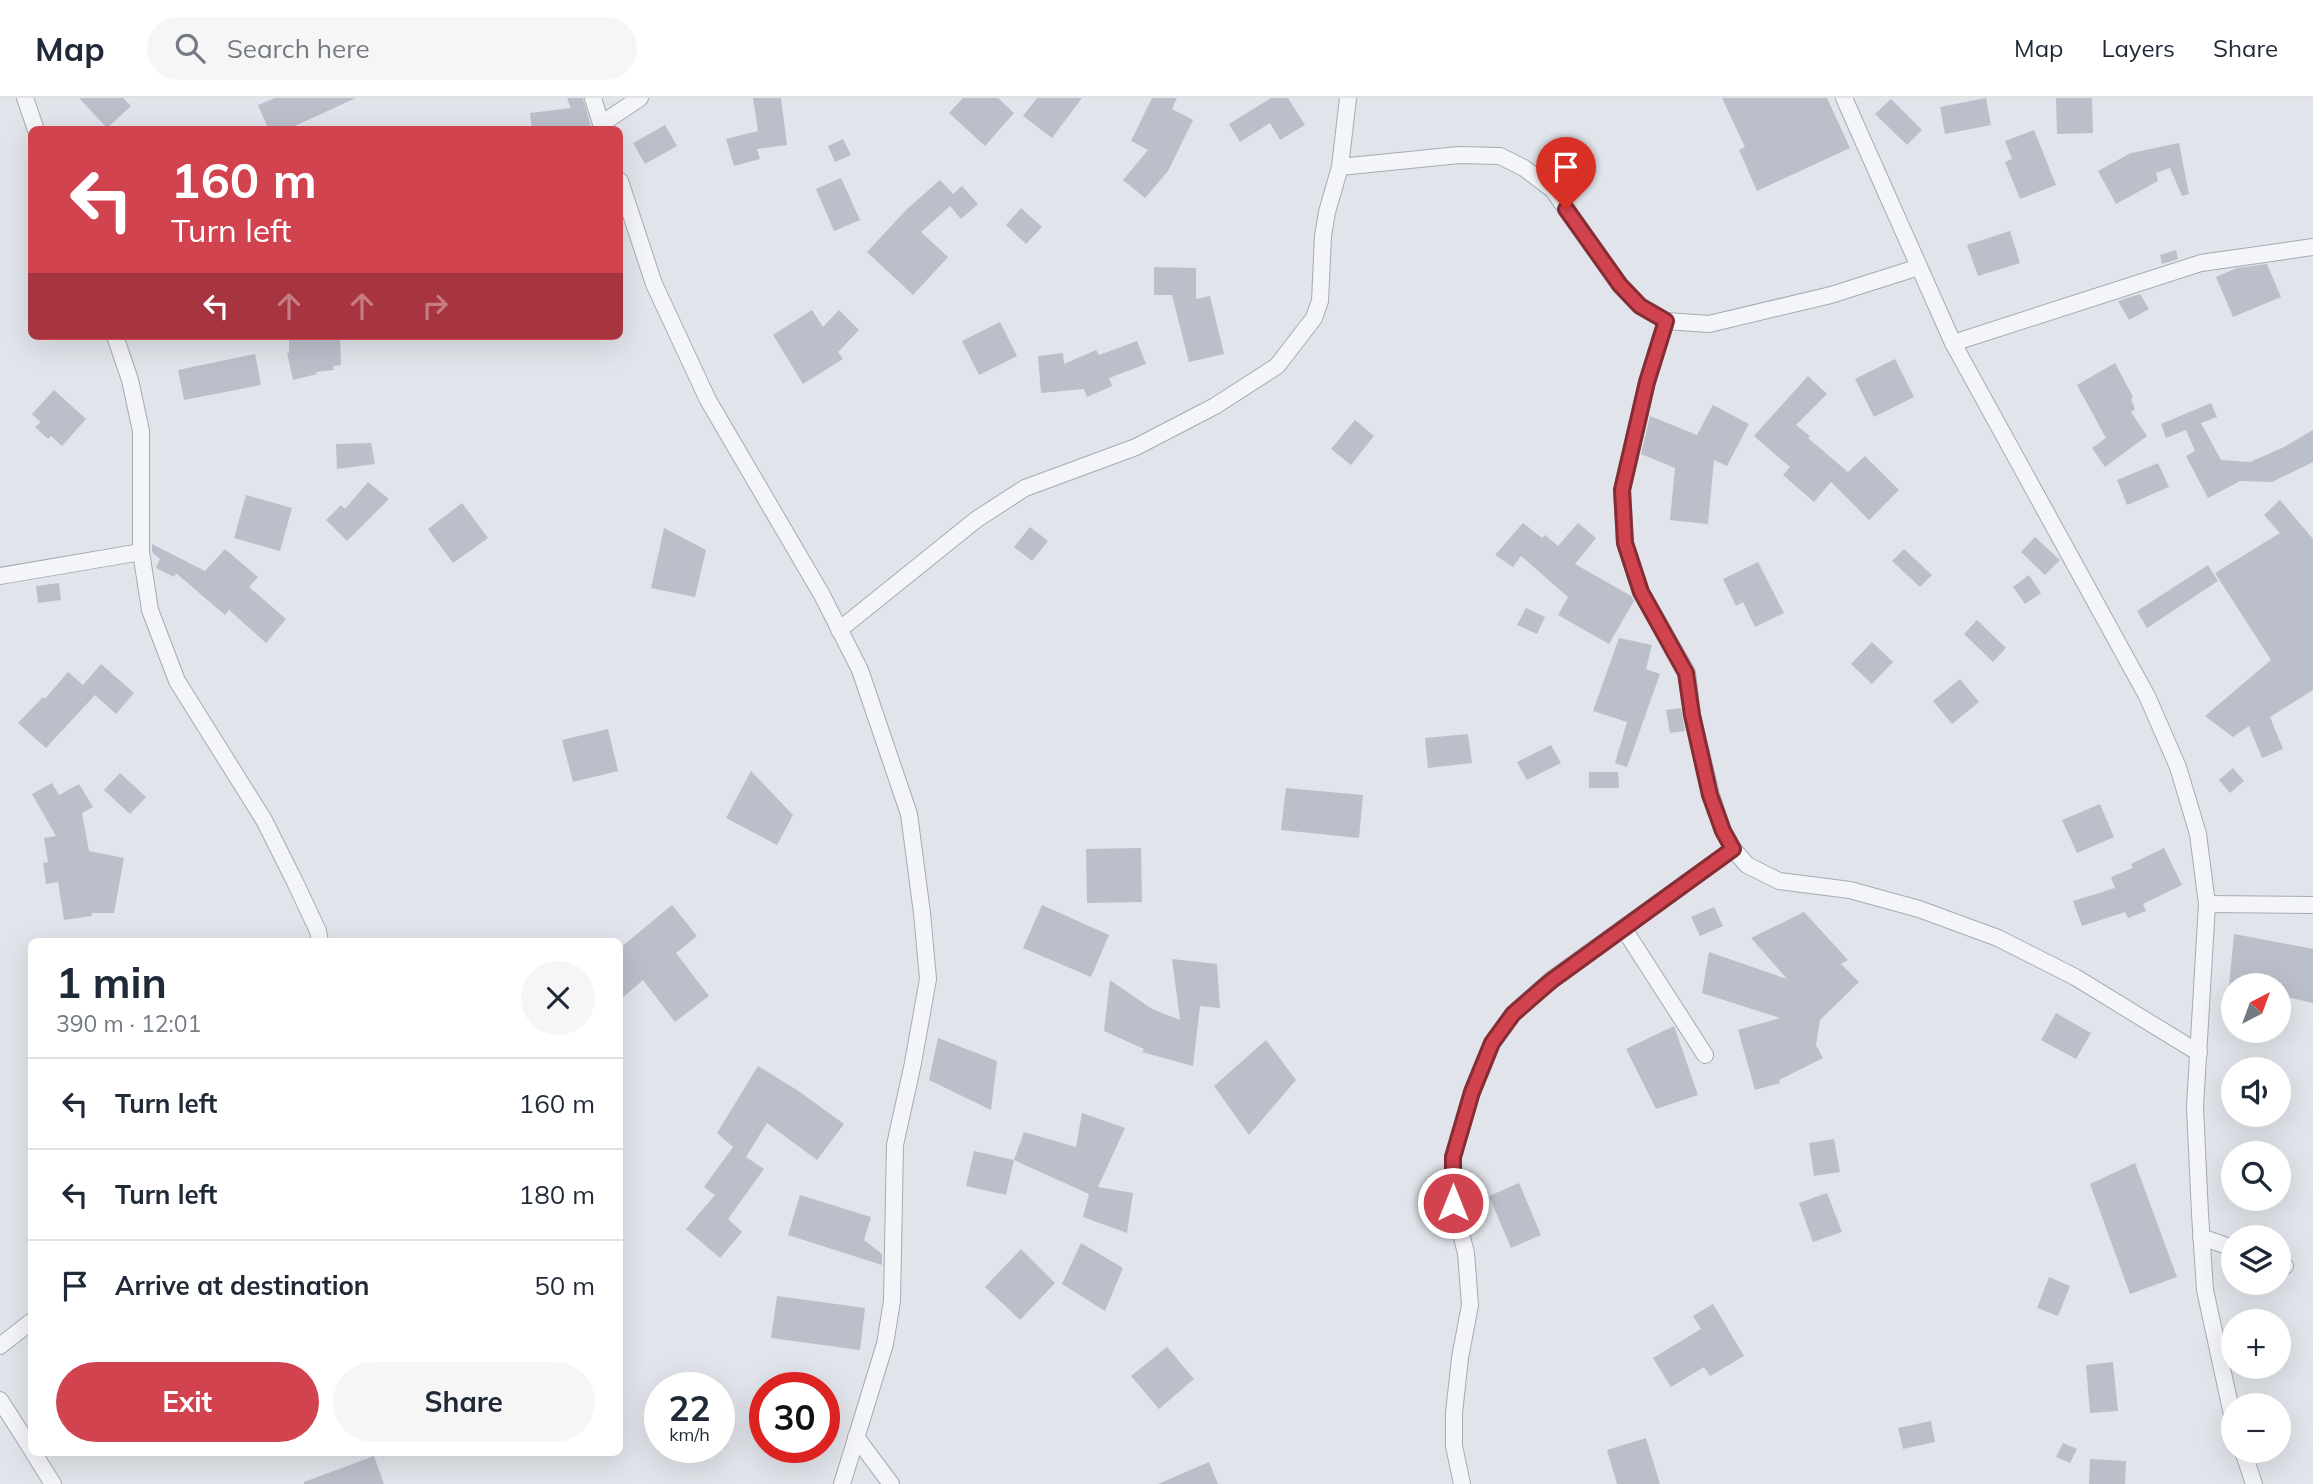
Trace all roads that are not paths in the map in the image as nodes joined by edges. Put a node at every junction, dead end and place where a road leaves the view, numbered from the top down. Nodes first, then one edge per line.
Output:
1 (25, 98) edge
2 (593, 98) edge
3 (640, 98) edge
4 (1348, 98) edge
5 (1844, 98) edge
6 (36, 126) edge
7 (602, 126) edge
8 (603, 126) edge
9 (1340, 167) junction
10 (623, 190) edge
11 (2313, 247) edge
12 (1919, 267) junction
13 (1666, 321) junction
14 (116, 340) edge
15 (1953, 343) junction
16 (141, 552) junction
17 (0, 576) edge
18 (839, 630) junction
19 (1733, 849) junction
20 (2207, 904) junction
21 (2313, 905) edge
22 (1624, 929) junction
23 (319, 938) edge
24 (2199, 1053) junction
25 (1705, 1055) dead end
26 (2201, 1237) junction
27 (2221, 1244) edge
28 (28, 1324) edge
29 (0, 1346) edge
30 (2227, 1393) edge
31 (0, 1400) edge
32 (856, 1437) junction
33 (28, 1445) edge
34 (35, 1456) edge
35 (2247, 1463) edge
36 (53, 1484) edge
37 (842, 1484) edge
38 (891, 1484) edge
39 (1462, 1484) edge
40 (2254, 1484) edge

1 - 6 street
2 - 7 street
3 - 8 street
4 - 9 street
5 - 12 street
9 - 13 street
9 - 18 street
10 - 18 street
11 - 15 street
12 - 13 street
12 - 15 street
13 - 19 street
14 - 16 street
15 - 20 street
16 - 17 street
16 - 23 street
18 - 32 street
19 - 22 street
19 - 24 street
20 - 21 street
20 - 24 street
22 - 25 street
22 - 39 street
24 - 26 street
26 - 27 street
26 - 30 street
28 - 29 street
31 - 33 street
32 - 37 street
32 - 38 street
34 - 36 street
35 - 40 street

